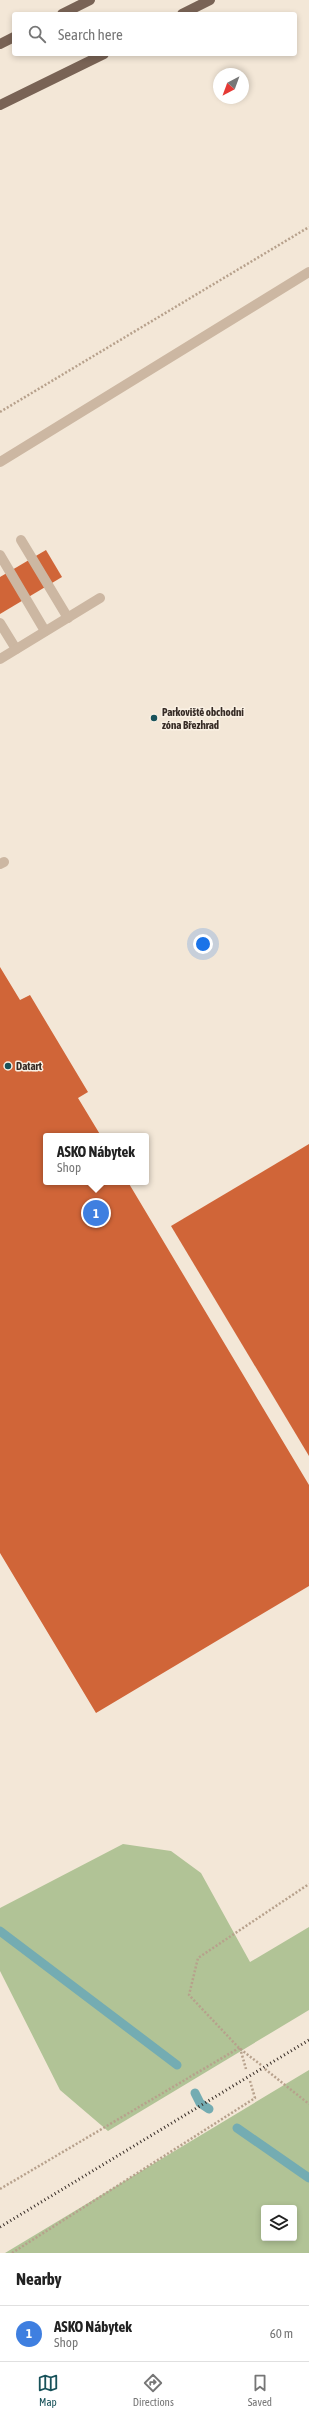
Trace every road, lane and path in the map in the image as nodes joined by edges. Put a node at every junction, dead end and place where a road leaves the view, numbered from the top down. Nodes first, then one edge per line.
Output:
1 (90, 0) edge
2 (210, 0) edge
3 (66, 12) edge
4 (186, 12) edge
5 (12, 38) edge
6 (0, 44) edge
7 (100, 56) edge
8 (0, 105) edge
9 (309, 227) edge
10 (309, 272) edge
11 (0, 412) edge
12 (0, 462) edge
13 (21, 540) dead end
14 (0, 555) edge
15 (100, 598) dead end
16 (68, 618) junction
17 (0, 623) edge
18 (45, 631) junction
19 (16, 649) junction
20 (0, 659) edge
21 (309, 1884) edge
22 (239, 2048) junction
23 (261, 2065) dead end
24 (246, 2069) dead end
25 (265, 2069) dead end
26 (250, 2081) dead end
27 (309, 2104) edge
28 (0, 2189) edge
29 (12, 2253) edge

1 - 3 main road
2 - 4 main road
5 - 6 main road
7 - 8 main road
9 - 11 path
10 - 12 lane
13 - 16 lane
14 - 18 lane
15 - 16 lane
16 - 18 lane
17 - 19 lane
18 - 19 lane
19 - 20 lane
21 - 22 path
22 - 23 path
22 - 24 path
22 - 28 path
25 - 27 path
26 - 29 path

